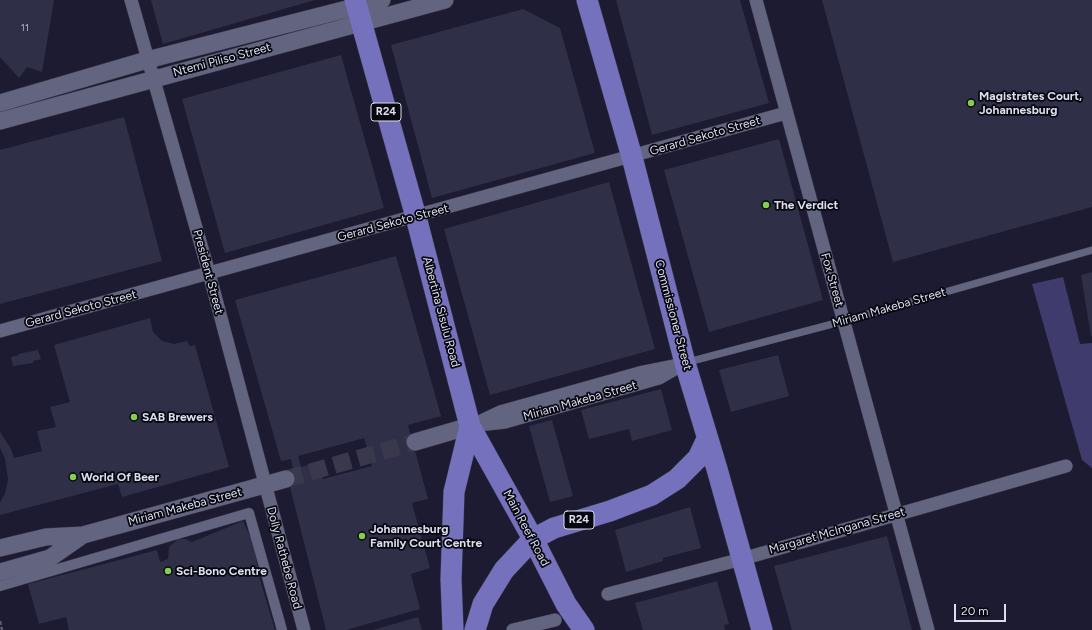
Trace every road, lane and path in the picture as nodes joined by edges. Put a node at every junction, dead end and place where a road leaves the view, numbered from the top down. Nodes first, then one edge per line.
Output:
1 (131, 0) edge
2 (382, 0) edge
3 (445, 0) edge
4 (587, 0) edge
5 (756, 0) edge
6 (358, 10) edge
7 (147, 60) junction
8 (153, 79) junction
9 (0, 103) edge
10 (786, 113) junction
11 (0, 121) edge
12 (632, 157) junction
13 (416, 217) junction
14 (1092, 250) edge
15 (209, 273) junction
16 (844, 321) junction
17 (0, 331) edge
18 (685, 363) junction
19 (470, 426) junction
20 (707, 438) junction
21 (415, 442) tunnel mouth
22 (1066, 466) dead end
23 (286, 479) tunnel mouth
24 (265, 485) junction
25 (896, 514) junction
26 (83, 535) junction
27 (533, 539) junction
28 (0, 548) edge
29 (742, 559) junction
30 (0, 572) edge
31 (0, 586) edge
32 (608, 594) dead end
33 (555, 620) dead end
34 (0, 621) edge
35 (536, 627) edge
36 (2, 630) edge
37 (282, 630) edge
38 (304, 630) edge
39 (453, 630) edge
40 (475, 630) edge
41 (513, 630) edge
42 (584, 630) edge
43 (762, 630) edge
44 (928, 630) edge

1 - 7 street, President Street
2 - 6 street, Ntemi Piliso Street
3 - 6 street, Ntemi Piliso Street
4 - 12 main road, Commissioner Street
5 - 10 street, Fox Street
6 - 7 street, Ntemi Piliso Street
6 - 8 street, Ntemi Piliso Street
6 - 13 main road, Albertina Sisulu Road / R24
7 - 8 street, President Street
7 - 9 street, Ntemi Piliso Street
8 - 11 street, Ntemi Piliso Street
8 - 15 street, President Street
10 - 12 street, Gerard Sekoto Street
10 - 16 street, Fox Street
12 - 13 street, Gerard Sekoto Street
12 - 18 main road, Commissioner Street
13 - 15 street, Gerard Sekoto Street
13 - 19 main road, Albertina Sisulu Road / R24
14 - 16 lane, Miriam Makeba Street
15 - 17 street, Gerard Sekoto Street
15 - 24 street, President Street
16 - 18 lane, Miriam Makeba Street
16 - 25 street, Fox Street
18 - 19 street, Miriam Makeba Street
18 - 20 main road, Commissioner Street
19 - 21 street, Miriam Makeba Street
19 - 27 main road, Main Reef Road
19 - 39 main road, Albertina Sisulu Road / R24
20 - 27 main road, R24
20 - 29 main road, Commissioner Street
22 - 25 street, Margaret McIngana Street
23 - 24 street, Miriam Makeba Street
24 - 26 street, Miriam Makeba Street
24 - 38 street, Dolly Rathebe Road
25 - 29 street, Margaret McIngana Street
25 - 44 street, Fox Street
26 - 28 street, Miriam Makeba Street
26 - 30 street, Miriam Makeba Street
27 - 40 main road, R24
27 - 42 main road, Main Reef Road
29 - 32 street, Margaret McIngana Street
29 - 43 main road, Commissioner Street
31 - 37 street
33 - 35 street
34 - 36 path
35 - 41 street

